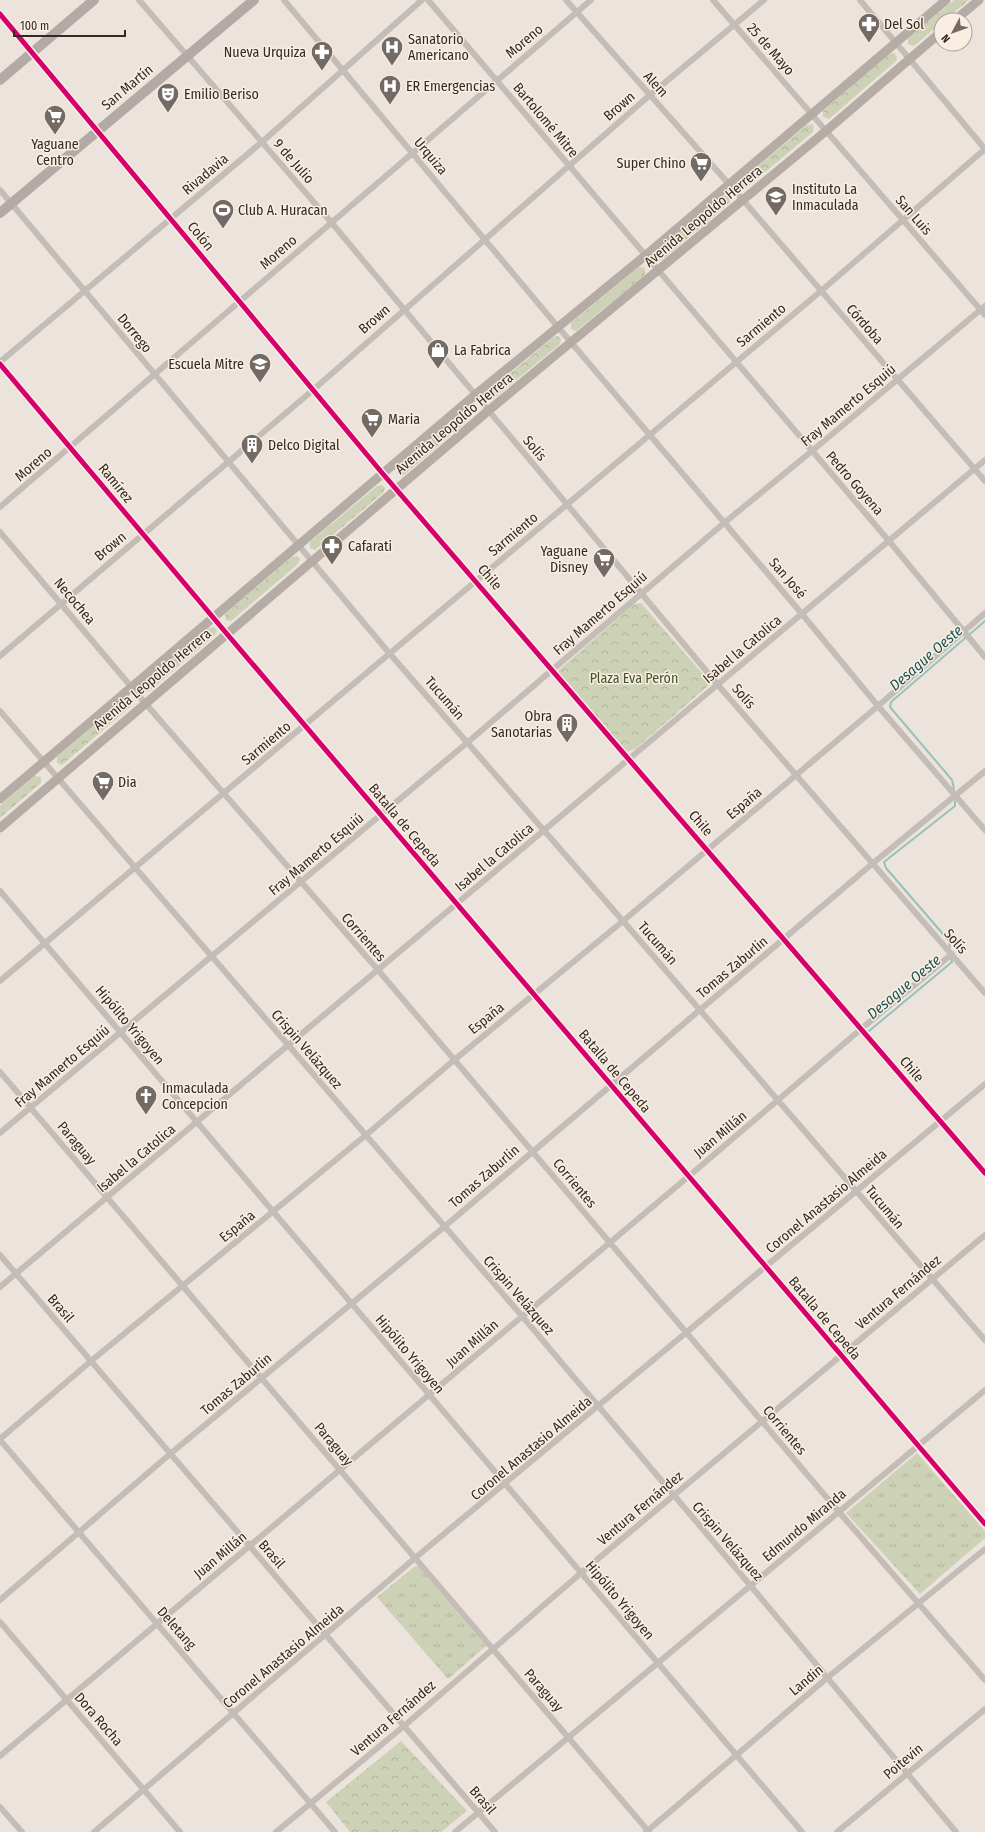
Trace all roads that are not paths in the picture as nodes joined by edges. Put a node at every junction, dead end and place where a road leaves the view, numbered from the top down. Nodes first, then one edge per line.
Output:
1 (94, 0) edge
2 (139, 0) edge
3 (254, 0) edge
4 (284, 0) edge
5 (422, 0) edge
6 (428, 0) edge
7 (566, 0) edge
8 (591, 0) edge
9 (713, 0) edge
10 (764, 0) edge
11 (860, 0) edge
12 (946, 0) edge
13 (979, 0) edge
14 (576, 12) junction
15 (965, 12) edge
16 (0, 14) edge
17 (735, 25) junction
18 (933, 39) edge
19 (896, 42) junction
20 (33, 52) junction
21 (186, 56) junction
22 (910, 58) junction
23 (343, 70) junction
24 (0, 80) edge
25 (497, 80) junction
26 (650, 95) junction
27 (812, 114) junction
28 (98, 130) junction
29 (826, 131) junction
30 (262, 142) junction
31 (985, 149) edge
32 (412, 152) junction
33 (569, 165) junction
34 (729, 184) junction
35 (0, 190) edge
36 (743, 200) junction
37 (11, 203) junction
38 (0, 213) edge
39 (170, 218) junction
40 (903, 221) junction
41 (331, 222) junction
42 (485, 240) junction
43 (646, 255) junction
44 (659, 271) junction
45 (85, 291) junction
46 (820, 291) junction
47 (239, 302) junction
48 (404, 310) junction
49 (984, 310) edge
50 (558, 327) junction
51 (572, 342) junction
52 (736, 362) junction
53 (0, 363) edge
54 (154, 374) junction
55 (896, 380) junction
56 (313, 390) junction
57 (475, 396) junction
58 (488, 411) junction
59 (650, 435) junction
60 (71, 447) junction
61 (812, 451) junction
62 (985, 460) edge
63 (227, 461) junction
64 (975, 469) junction
65 (383, 474) junction
66 (985, 481) edge
67 (398, 489) junction
68 (567, 504) junction
69 (0, 507) edge
70 (724, 523) junction
71 (0, 532) edge
72 (143, 534) junction
73 (889, 541) junction
74 (299, 545) junction
75 (312, 562) junction
76 (476, 581) junction
77 (640, 593) junction
78 (60, 603) junction
79 (985, 613) edge
80 (802, 614) junction
81 (213, 618) junction
82 (964, 632) junction
83 (227, 634) junction
84 (390, 654) junction
85 (0, 656) edge
86 (985, 657) edge
87 (553, 670) junction
88 (718, 685) junction
89 (132, 686) junction
90 (145, 703) junction
91 (878, 706) junction
92 (0, 711) edge
93 (305, 726) junction
94 (468, 742) junction
95 (629, 759) junction
96 (43, 761) junction
97 (985, 771) edge
98 (796, 774) junction
99 (57, 778) junction
100 (224, 794) junction
101 (955, 795) junction
102 (0, 799) edge
103 (381, 815) junction
104 (0, 828) edge
105 (544, 830) junction
106 (985, 830) edge
107 (707, 850) junction
108 (872, 864) junction
109 (135, 868) junction
110 (301, 882) junction
111 (0, 891) edge
112 (457, 904) junction
113 (623, 920) junction
114 (784, 940) junction
115 (45, 943) junction
116 (952, 954) junction
117 (212, 956) junction
118 (378, 970) junction
119 (0, 982) edge
120 (985, 993) edge
121 (534, 994) junction
122 (700, 1010) junction
123 (861, 1029) junction
124 (121, 1033) junction
125 (288, 1046) junction
126 (453, 1060) junction
127 (0, 1072) edge
128 (610, 1084) junction
129 (985, 1084) edge
130 (778, 1100) junction
131 (31, 1108) junction
132 (940, 1121) junction
133 (197, 1122) junction
134 (0, 1133) edge
135 (366, 1135) junction
136 (532, 1151) junction
137 (985, 1173) edge
138 (689, 1176) junction
139 (857, 1191) junction
140 (107, 1197) junction
141 (273, 1212) junction
142 (444, 1226) junction
143 (985, 1235) edge
144 (609, 1242) junction
145 (0, 1255) edge
146 (766, 1267) junction
147 (16, 1274) junction
148 (931, 1279) junction
149 (183, 1286) junction
150 (0, 1287) edge
151 (351, 1303) junction
152 (522, 1316) junction
153 (686, 1334) junction
154 (985, 1340) edge
155 (841, 1355) junction
156 (91, 1361) junction
157 (262, 1378) junction
158 (985, 1390) edge
159 (430, 1395) junction
160 (598, 1407) junction
161 (762, 1421) junction
162 (0, 1439) edge
163 (918, 1446) junction
164 (170, 1454) junction
165 (340, 1470) junction
166 (506, 1485) junction
167 (674, 1496) junction
168 (839, 1512) junction
169 (985, 1524) edge
170 (79, 1532) junction
171 (249, 1546) junction
172 (985, 1549) edge
173 (415, 1558) junction
174 (581, 1573) junction
175 (750, 1585) junction
176 (0, 1600) edge
177 (918, 1602) junction
178 (0, 1622) edge
179 (157, 1624) junction
180 (326, 1636) junction
181 (492, 1648) junction
182 (658, 1663) junction
183 (827, 1678) junction
184 (985, 1680) edge
185 (66, 1700) junction
186 (985, 1709) edge
187 (233, 1713) junction
188 (404, 1726) junction
189 (568, 1737) junction
190 (736, 1755) junction
191 (0, 1756) edge
192 (906, 1773) junction
193 (144, 1790) junction
194 (311, 1804) junction
195 (0, 1807) edge
196 (478, 1813) junction
197 (648, 1831) edge
198 (22, 1832) edge
199 (94, 1832) edge
200 (180, 1832) edge
201 (276, 1832) edge
202 (335, 1832) edge
203 (455, 1832) edge
204 (494, 1832) edge
205 (802, 1832) edge
206 (837, 1832) edge
207 (956, 1832) edge

1 - 20 main road
2 - 21 street, 9 de Julio
3 - 21 main road, San Martín
4 - 23 street, Urquiza
5 - 23 street, Rivadavia
6 - 25 street, Bartolomé Mitre
7 - 14 street, Alem
8 - 14 street, Moreno
9 - 17 street, 25 de Mayo
10 - 17 street, Brown
11 - 19 street
12 - 19 street, Avenida Leopoldo Herrera
13 - 15 street
14 - 25 street, Moreno
14 - 26 street, Alem
16 - 20 street, Colón
17 - 26 street, Brown
17 - 27 street, 25 de Mayo
18 - 22 street, Avenida Leopoldo Herrera
19 - 22 street
19 - 27 street, Avenida Leopoldo Herrera
20 - 24 main road
20 - 28 street, Colón
21 - 28 main road, San Martín
21 - 30 street, 9 de Julio
22 - 29 street, Avenida Leopoldo Herrera
22 - 31 street
23 - 30 street, Rivadavia
23 - 32 street, Urquiza
25 - 32 street, Moreno
25 - 33 street, Bartolomé Mitre
26 - 33 street, Brown
26 - 34 street, Alem
27 - 29 street, 25 de Mayo
27 - 34 street, Avenida Leopoldo Herrera
28 - 37 main road, San Martín
28 - 39 street, Colón
29 - 36 street, Avenida Leopoldo Herrera
29 - 40 street, San Luis
30 - 39 street, Rivadavia
30 - 41 street, 9 de Julio
31 - 40 street, Sarmiento
32 - 41 street, Moreno
32 - 42 street, Urquiza
33 - 42 street, Brown
33 - 43 street, Bartolomé Mitre
34 - 36 street, Alem
34 - 43 street, Avenida Leopoldo Herrera
35 - 37 street, Dorrego
36 - 44 street, Avenida Leopoldo Herrera
36 - 46 street, Córdoba
37 - 38 main road, San Martín
37 - 45 street, Dorrego
39 - 45 street, Rivadavia
39 - 47 street, Colón
40 - 46 street, Sarmiento
40 - 49 street, San Luis
41 - 47 street, Moreno
41 - 48 street, 9 de Julio
42 - 48 street, Brown
42 - 50 street, Urquiza
43 - 44 street, Bartolomé Mitre
43 - 50 street, Avenida Leopoldo Herrera
44 - 51 street, Avenida Leopoldo Herrera
44 - 52 street, Pedro Goyena
45 - 53 street, Rivadavia
45 - 54 street, Dorrego
46 - 52 street, Sarmiento
46 - 55 street, Córdoba
47 - 54 street, Moreno
47 - 56 street, Colón
48 - 56 street, Brown
48 - 57 street, 9 de Julio
49 - 55 street, Fray Mamerto Esquiú
50 - 51 street, Urquiza
50 - 57 street, Avenida Leopoldo Herrera
51 - 58 street, Avenida Leopoldo Herrera
51 - 59 street, San José
52 - 59 street, Sarmiento
52 - 61 street, Pedro Goyena
53 - 60 street, Ramírez
54 - 60 street, Moreno
54 - 63 street, Dorrego
55 - 61 street, Fray Mamerto Esquiú
55 - 64 street, Córdoba
56 - 63 street, Brown
56 - 65 street, Colón
57 - 58 street, Solís
57 - 65 street, Avenida Leopoldo Herrera
58 - 67 street, Avenida Leopoldo Herrera
58 - 68 street, Solís
59 - 68 street, Sarmiento
59 - 70 street, San José
60 - 69 street, Moreno
60 - 72 street, Ramírez
61 - 70 street, Fray Mamerto Esquiú
61 - 73 street, Pedro Goyena
62 - 64 street, Isabel la Catolica
63 - 72 street, Brown
63 - 74 street, Dorrego
64 - 66 street, Córdoba
64 - 73 street, Isabel la Catolica
65 - 67 street, Chile
65 - 74 street, Avenida Leopoldo Herrera
67 - 75 street, Avenida Leopoldo Herrera
67 - 76 street, Chile
68 - 76 street, Sarmiento
68 - 77 street, Solís
70 - 77 street, Fray Mamerto Esquiú
70 - 80 street, San José
71 - 78 street, Necochea
72 - 78 street, Brown
72 - 81 street, Ramírez
73 - 80 street, Isabel la Catolica
73 - 82 street, Pedro Goyena
74 - 75 street, Dorrego
74 - 81 street, Avenida Leopoldo Herrera
75 - 83 street, Avenida Leopoldo Herrera
75 - 84 street, Tucumán
76 - 84 street, Sarmiento
76 - 87 street, Chile
77 - 87 street, Fray Mamerto Esquiú
77 - 88 street, Solís
78 - 85 street, Brown
78 - 89 street, Necochea
79 - 82 street, España
80 - 88 street, Isabel la Catolica
80 - 91 street, San José
81 - 83 street, Ramírez
81 - 89 street, Avenida Leopoldo Herrera
82 - 86 street, Pedro Goyena
82 - 91 street, España
83 - 90 street, Avenida Leopoldo Herrera
83 - 93 street, Batalla de Cepeda
84 - 93 street, Sarmiento
84 - 94 street, Tucumán
87 - 94 street, Fray Mamerto Esquiú
87 - 95 street, Chile
88 - 95 street, Isabel la Catolica
88 - 98 street, Solís
89 - 90 street, Necochea
89 - 96 street, Avenida Leopoldo Herrera
90 - 99 street, Avenida Leopoldo Herrera
90 - 100 street, Corrientes
91 - 98 street, España
91 - 101 street, San José
92 - 96 street, Crispin Velázquez
93 - 100 street, Sarmiento
93 - 103 street, Batalla de Cepeda
94 - 103 street, Fray Mamerto Esquiú
94 - 105 street, Tucumán
95 - 105 street, Isabel la Catolica
95 - 107 street, Chile
96 - 99 street, Crispin Velázquez
96 - 102 street, Avenida Leopoldo Herrera
97 - 101 street, Tomas Zaburlin
98 - 107 street, España
98 - 108 street, Solís
99 - 104 street, Avenida Leopoldo Herrera
99 - 109 street, Crispin Velázquez
100 - 109 street, Sarmiento
100 - 110 street, Corrientes
101 - 106 street, San José
101 - 108 street, Tomas Zaburlin
103 - 110 street, Fray Mamerto Esquiú
103 - 112 street, Batalla de Cepeda
105 - 112 street, Isabel la Catolica
105 - 113 street, Tucumán
107 - 113 street, España
107 - 114 street, Chile
108 - 114 street, Tomas Zaburlin
108 - 116 street, Solís
109 - 115 street, Sarmiento
109 - 117 street, Crispin Velázquez
110 - 117 street, Fray Mamerto Esquiú
110 - 118 street, Corrientes
111 - 115 street, Hipólito Yrigoyen
112 - 118 street, Isabel la Catolica
112 - 121 street, Batalla de Cepeda
113 - 121 street, España
113 - 122 street, Tucumán
114 - 122 street, Tomas Zaburlin
114 - 123 street, Chile
115 - 119 street, Sarmiento
115 - 124 street, Hipólito Yrigoyen
116 - 120 street, Solís
116 - 123 street, Juan Millán
117 - 124 street, Fray Mamerto Esquiú
117 - 125 street, Crispin Velázquez
118 - 125 street, Isabel la Catolica
118 - 126 street, Corrientes
121 - 126 street, España
121 - 128 street, Batalla de Cepeda
122 - 128 street, Tomas Zaburlin
122 - 130 street, Tucumán
123 - 130 street, Juan Millán
123 - 132 street, Chile
124 - 131 street, Fray Mamerto Esquiú
124 - 133 street, Hipólito Yrigoyen
125 - 133 street, Isabel la Catolica
125 - 135 street, Crispin Velázquez
126 - 135 street, España
126 - 136 street, Corrientes
127 - 131 street, Paraguay
128 - 136 street, Tomas Zaburlin
128 - 138 street, Batalla de Cepeda
129 - 132 street, Coronel Anastasio Almeida
130 - 138 street, Juan Millán
130 - 139 street, Tucumán
131 - 134 street, Fray Mamerto Esquiú
131 - 140 street, Paraguay
132 - 137 street, Chile
132 - 139 street, Coronel Anastasio Almeida
133 - 140 street, Isabel la Catolica
133 - 141 street, Hipólito Yrigoyen
135 - 141 street, España
135 - 142 street, Crispin Velázquez
136 - 142 street, Tomas Zaburlin
136 - 144 street, Corrientes
138 - 144 street, Juan Millán
138 - 146 street, Batalla de Cepeda
139 - 146 street, Coronel Anastasio Almeida
139 - 148 street, Tucumán
140 - 147 street, Isabel la Catolica
140 - 149 street, Paraguay
141 - 149 street, España
141 - 151 street, Hipólito Yrigoyen
142 - 151 street, Tomas Zaburlin
142 - 152 street, Crispin Velázquez
143 - 148 street, Ventura Fernández
144 - 152 street, Juan Millán
144 - 153 street, Corrientes
145 - 147 street, Brasil
146 - 153 street, Coronel Anastasio Almeida
146 - 155 street, Batalla de Cepeda
147 - 150 street, Isabel la Catolica
147 - 156 street, Brasil
148 - 154 street, Tucumán
148 - 155 street, Ventura Fernández
149 - 156 street, España
149 - 157 street, Paraguay
151 - 157 street, Tomas Zaburlin
151 - 159 street, Hipólito Yrigoyen
152 - 159 street, Juan Millán
152 - 160 street, Crispin Velázquez
153 - 160 street, Coronel Anastasio Almeida
153 - 161 street, Corrientes
155 - 161 street, Ventura Fernández
155 - 163 street, Batalla de Cepeda
156 - 162 street, España
156 - 164 street, Brasil
157 - 164 street, Tomas Zaburlin
157 - 165 street, Paraguay
158 - 163 street, Edmundo Miranda
159 - 165 street, Juan Millán
159 - 166 street, Hipólito Yrigoyen
160 - 166 street, Coronel Anastasio Almeida
160 - 167 street, Crispin Velázquez
161 - 167 street, Ventura Fernández
161 - 168 street, Corrientes
162 - 170 street, Deletang
163 - 168 street, Edmundo Miranda
163 - 169 street, Batalla de Cepeda
164 - 170 street, Tomas Zaburlin
164 - 171 street, Brasil
165 - 171 street, Juan Millán
165 - 173 street, Paraguay
166 - 173 street, Coronel Anastasio Almeida
166 - 174 street, Hipólito Yrigoyen
167 - 174 street, Ventura Fernández
167 - 175 street, Crispin Velázquez
168 - 175 street, Edmundo Miranda
168 - 177 street, Corrientes
170 - 176 street, Tomas Zaburlin
170 - 179 street, Deletang
171 - 179 street, Juan Millán
171 - 180 street, Brasil
172 - 177 street, Landin
173 - 180 street, Coronel Anastasio Almeida
173 - 181 street, Paraguay
174 - 181 street, Ventura Fernández
174 - 182 street, Hipólito Yrigoyen
175 - 182 street, Edmundo Miranda
175 - 183 street, Crispin Velázquez
177 - 183 street, Landin
177 - 184 street, Corrientes
178 - 185 street, Dora Rocha
179 - 185 street, Juan Millán
179 - 187 street, Deletang
180 - 187 street, Coronel Anastasio Almeida
180 - 188 street, Brasil
181 - 188 street, Ventura Fernández
181 - 189 street, Paraguay
182 - 189 street, Edmundo Miranda
182 - 190 street, Hipólito Yrigoyen
183 - 190 street, Landin
183 - 192 street, Crispin Velázquez
185 - 191 street, Juan Millán
185 - 193 street, Dora Rocha
186 - 192 street, Poitevín
187 - 193 street, Coronel Anastasio Almeida
187 - 194 street, Deletang
188 - 194 street, Ventura Fernández
188 - 196 street, Brasil
189 - 196 street, Edmundo Miranda
189 - 197 street, Paraguay
190 - 197 street, Landin
190 - 205 street, Hipólito Yrigoyen
192 - 206 street, Poitevín
192 - 207 street, Crispin Velázquez
193 - 199 street, Coronel Anastasio Almeida
193 - 200 street, Dora Rocha
194 - 201 street, Ventura Fernández
194 - 202 street, Deletang
195 - 198 street
196 - 203 street, Edmundo Miranda
196 - 204 street, Brasil

